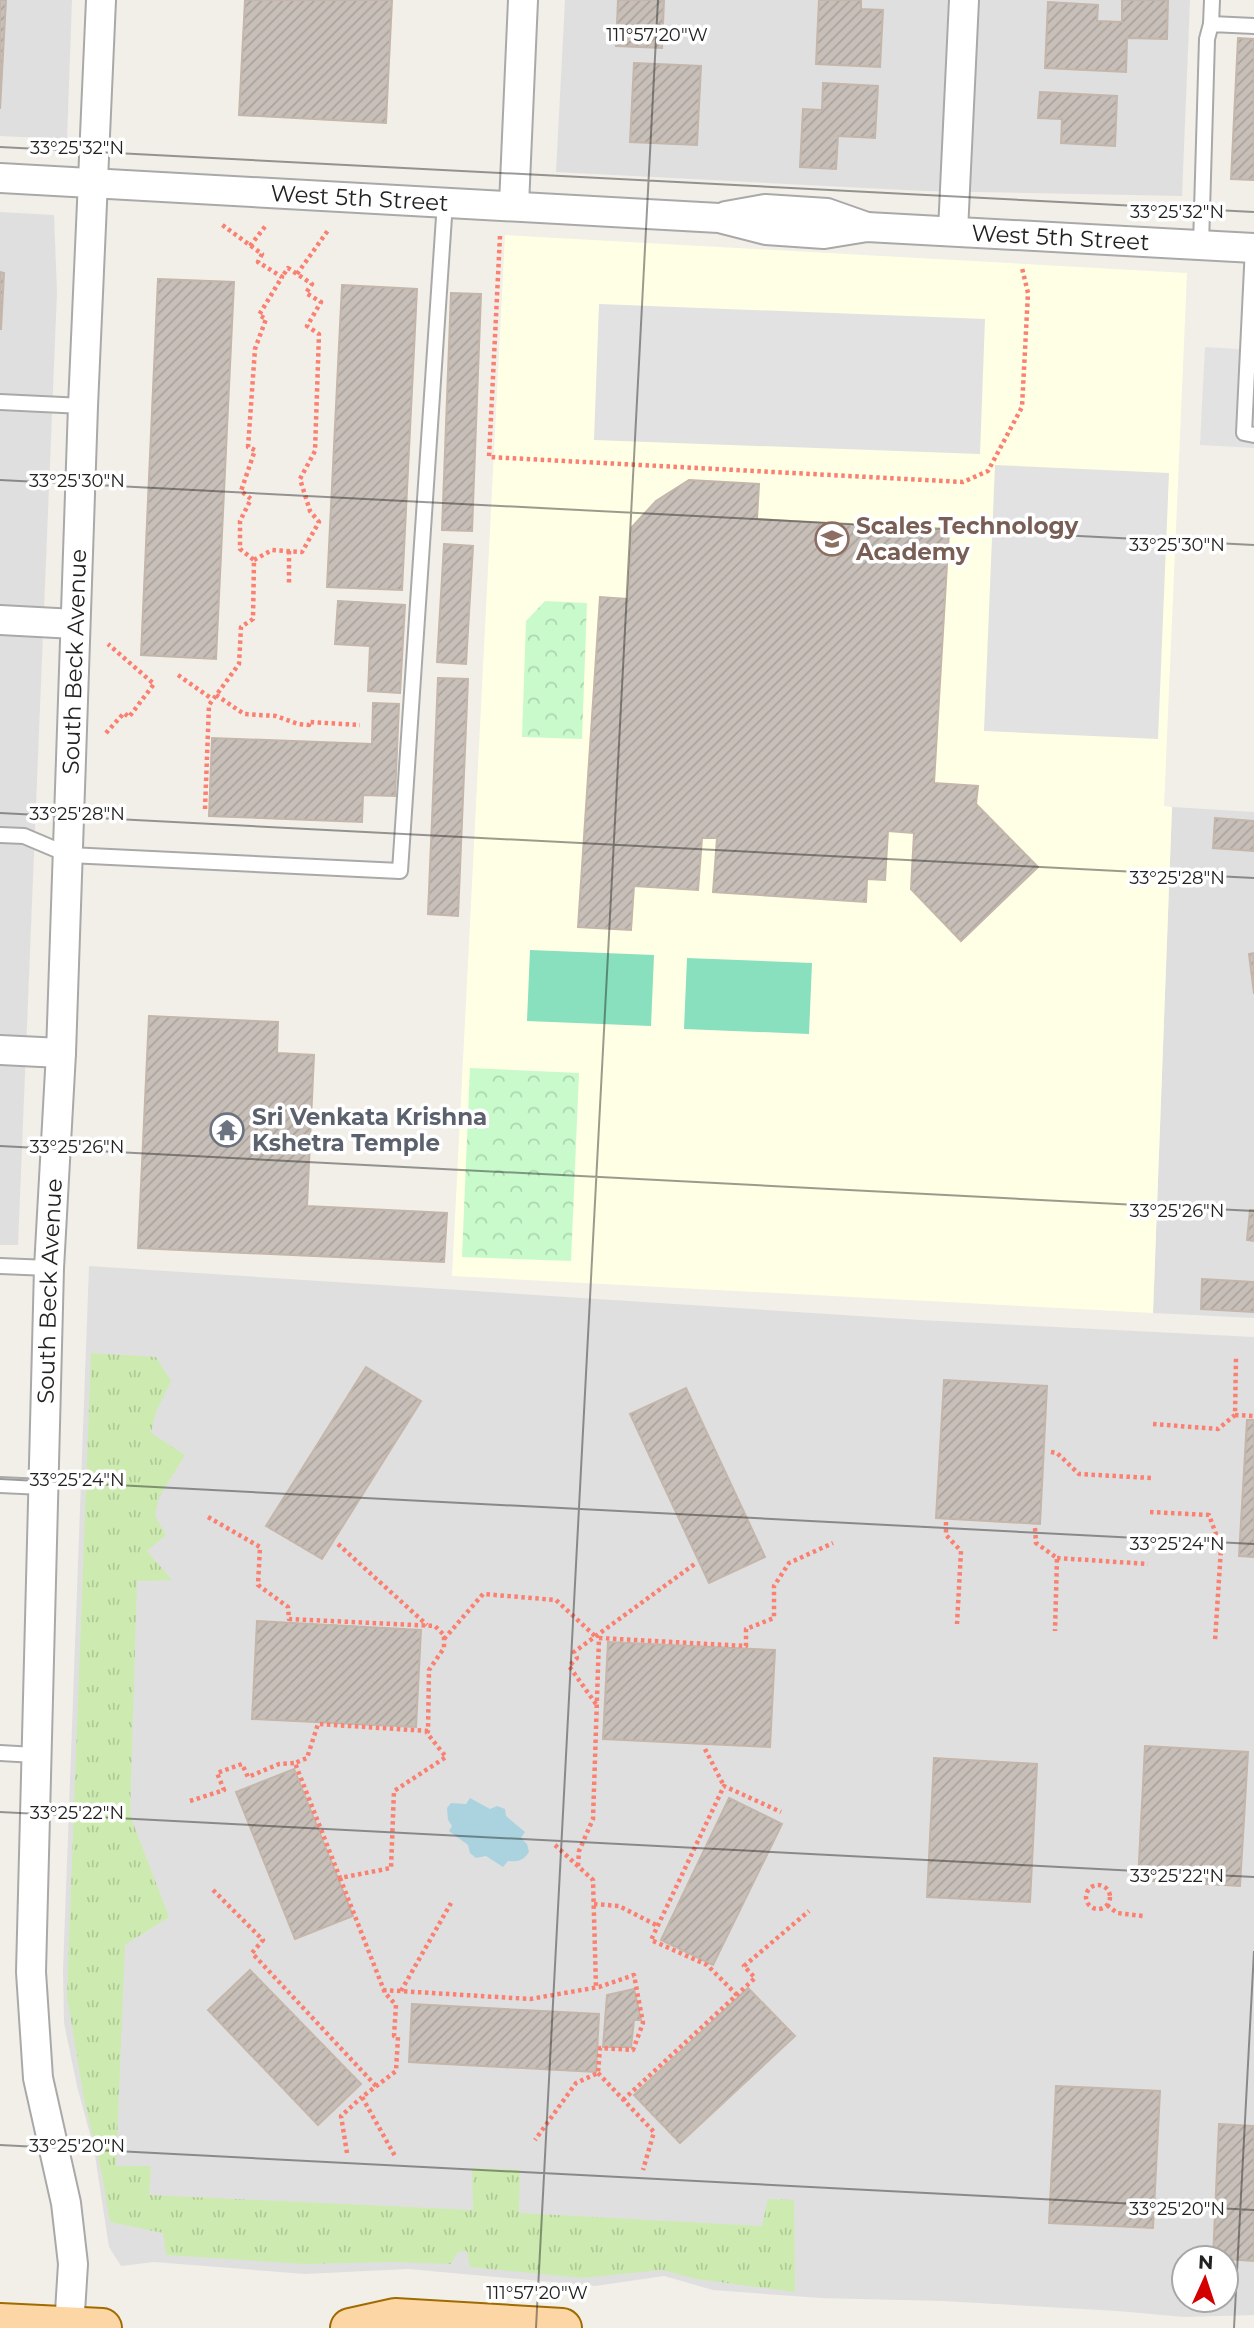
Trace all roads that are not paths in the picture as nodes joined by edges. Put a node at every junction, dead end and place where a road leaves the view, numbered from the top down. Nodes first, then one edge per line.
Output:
1 (101, 0) edge
2 (523, 0) edge
3 (964, 0) edge
4 (1212, 0) edge
5 (1211, 24) junction
6 (1254, 26) edge
7 (0, 178) edge
8 (93, 183) junction
9 (445, 202) junction
10 (514, 205) junction
11 (953, 231) junction
12 (1201, 245) junction
13 (1254, 247) edge
14 (0, 402) edge
15 (83, 406) junction
16 (1254, 435) edge
17 (0, 620) edge
18 (75, 624) junction
19 (0, 835) edge
20 (69, 855) junction
21 (0, 1050) edge
22 (61, 1054) junction
23 (0, 1266) edge
24 (49, 1268) junction
25 (0, 1485) edge
26 (43, 1487) junction
27 (0, 1753) edge
28 (35, 1755) junction
29 (0, 2323) edge
30 (80, 2327) edge
31 (350, 2328) edge
32 (562, 2328) edge

1 - 8 street, South Beck Avenue
2 - 10 street
3 - 11 street
4 - 5 lane
5 - 6 lane
5 - 12 lane
7 - 8 street, West 5th Street
8 - 9 street, West 5th Street
8 - 15 street, South Beck Avenue
9 - 10 street, West 5th Street
9 - 20 lane
10 - 11 street, West 5th Street
11 - 12 street, West 5th Street
12 - 13 street, West 5th Street
13 - 16 lane
14 - 15 lane
15 - 18 street, South Beck Avenue
17 - 18 street
18 - 20 street, South Beck Avenue
19 - 20 lane
20 - 22 street, South Beck Avenue
21 - 22 street
22 - 24 street, South Beck Avenue
23 - 24 lane
24 - 26 street, South Beck Avenue
25 - 26 lane
26 - 28 street, South Beck Avenue
27 - 28 lane
28 - 30 street, South Beck Avenue
29 - 30 main road
31 - 32 main road

